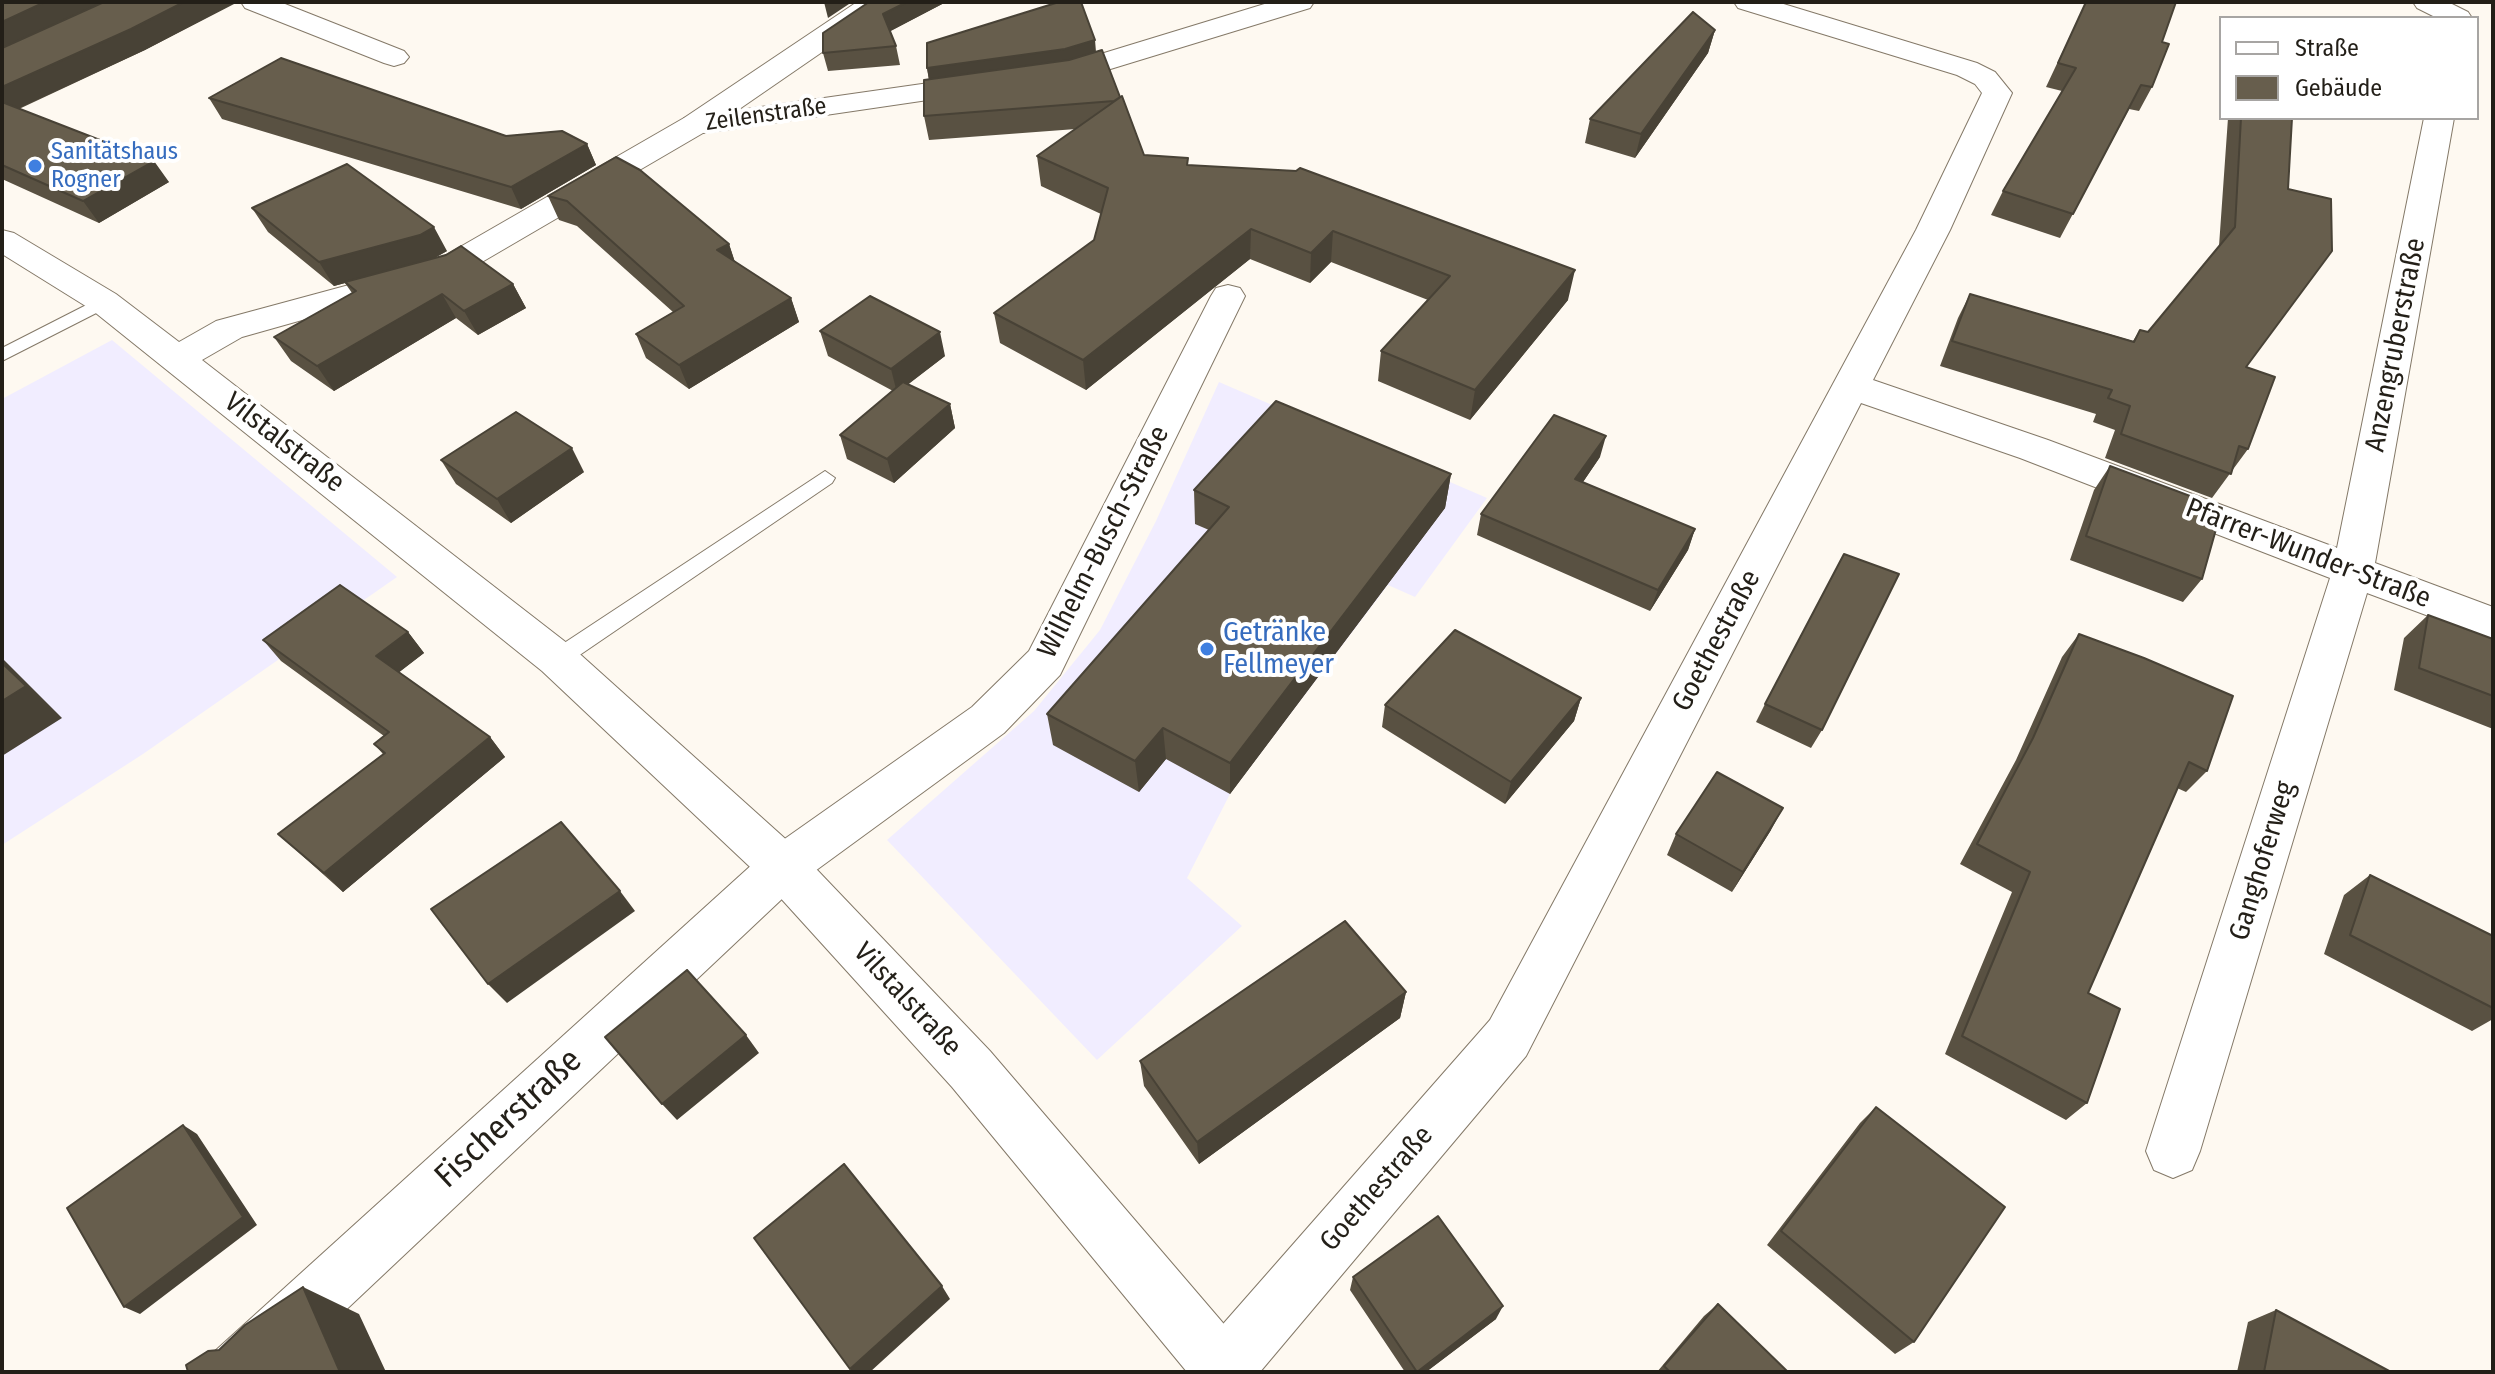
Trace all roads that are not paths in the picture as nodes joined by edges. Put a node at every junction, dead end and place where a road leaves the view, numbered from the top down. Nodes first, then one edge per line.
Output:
1 (255, 2) edge
2 (876, 2) edge
3 (1300, 2) edge
4 (1748, 2) edge
5 (2427, 2) edge
6 (2454, 16) edge
7 (394, 57) dead end
8 (2439, 120) edge
9 (695, 125) junction
10 (2, 240) edge
11 (1228, 296) dead end
12 (104, 302) junction
13 (2, 355) edge
14 (177, 359) junction
15 (1851, 386) junction
16 (825, 478) dead end
17 (2353, 571) junction
18 (2493, 624) edge
19 (557, 659) junction
20 (783, 867) junction
21 (2173, 1151) dead end
22 (1224, 1371) edge
23 (236, 1372) edge

1 - 7 street
2 - 9 street
3 - 9 street, Zeilenstraße
4 - 15 street, Goethestraße
5 - 6 street
8 - 17 street, Anzengruberstraße
9 - 14 street, Zeilenstraße
10 - 12 street, Vilstalstraße
11 - 20 street, Wilhelm-Busch-Straße
12 - 13 lane
12 - 14 street, Vilstalstraße
14 - 19 street, Vilstalstraße
15 - 17 street, Pfarrer-Wunder-Straße
15 - 22 street, Goethestraße
16 - 19 lane
17 - 18 street, Pfarrer-Wunder-Straße
17 - 21 street, Ganghoferweg
19 - 20 street, Vilstalstraße
20 - 22 street, Vilstalstraße
20 - 23 street, Fischerstraße

